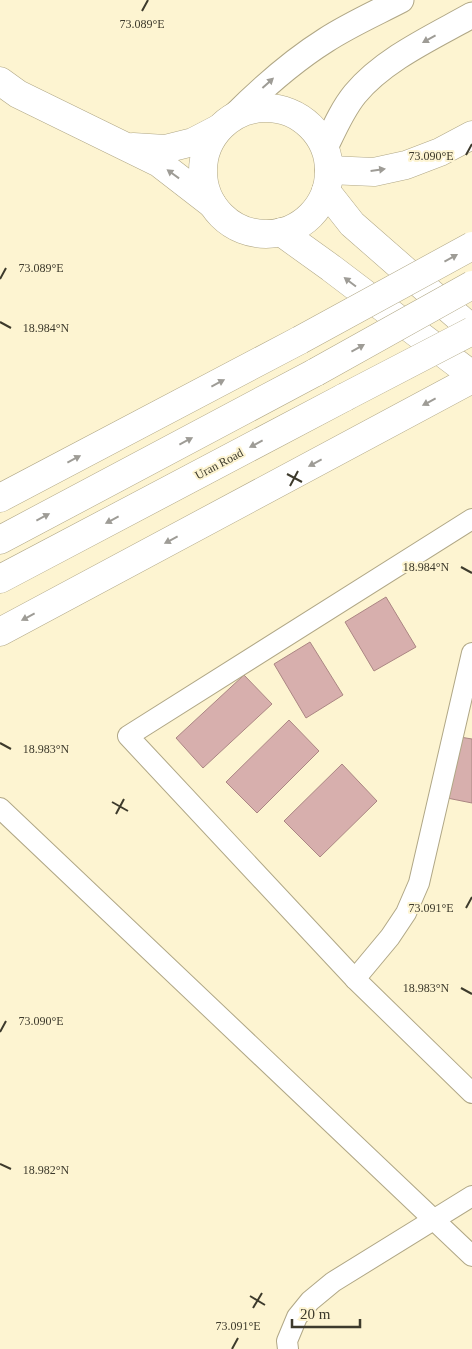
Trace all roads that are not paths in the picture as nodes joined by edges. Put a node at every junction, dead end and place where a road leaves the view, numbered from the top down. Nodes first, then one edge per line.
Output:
1 (401, 0) edge
2 (472, 15) edge
3 (0, 81) edge
4 (226, 123) junction
5 (472, 135) edge
6 (124, 146) junction
7 (327, 170) junction
8 (212, 204) junction
9 (281, 232) junction
10 (472, 246) edge
11 (472, 285) edge
12 (472, 330) edge
13 (472, 375) edge
14 (472, 379) edge
15 (0, 498) edge
16 (472, 519) edge
17 (0, 540) edge
18 (0, 580) edge
19 (0, 632) edge
20 (472, 653) edge
21 (0, 808) edge
22 (355, 979) junction
23 (472, 1093) edge
24 (472, 1196) edge
25 (434, 1220) junction
26 (472, 1256) edge
27 (288, 1349) edge

4 -> 1 street
2 -> 7 street
3 - 6 main road
4 - 6 main road
4 - 7 main road
4 - 8 main road
7 -> 5 main road
8 -> 6 main road
7 - 9 main road
7 - 12 main road, Uran Road
8 - 9 main road
13 -> 9 main road
15 -> 10 main road, bridge
17 -> 11 main road, bridge
12 -> 18 main road, Uran Road, bridge
14 -> 19 main road
16 - 22 street
20 - 22 street
21 - 25 street
22 - 23 street
24 - 25 street
25 - 26 street
25 - 27 street

